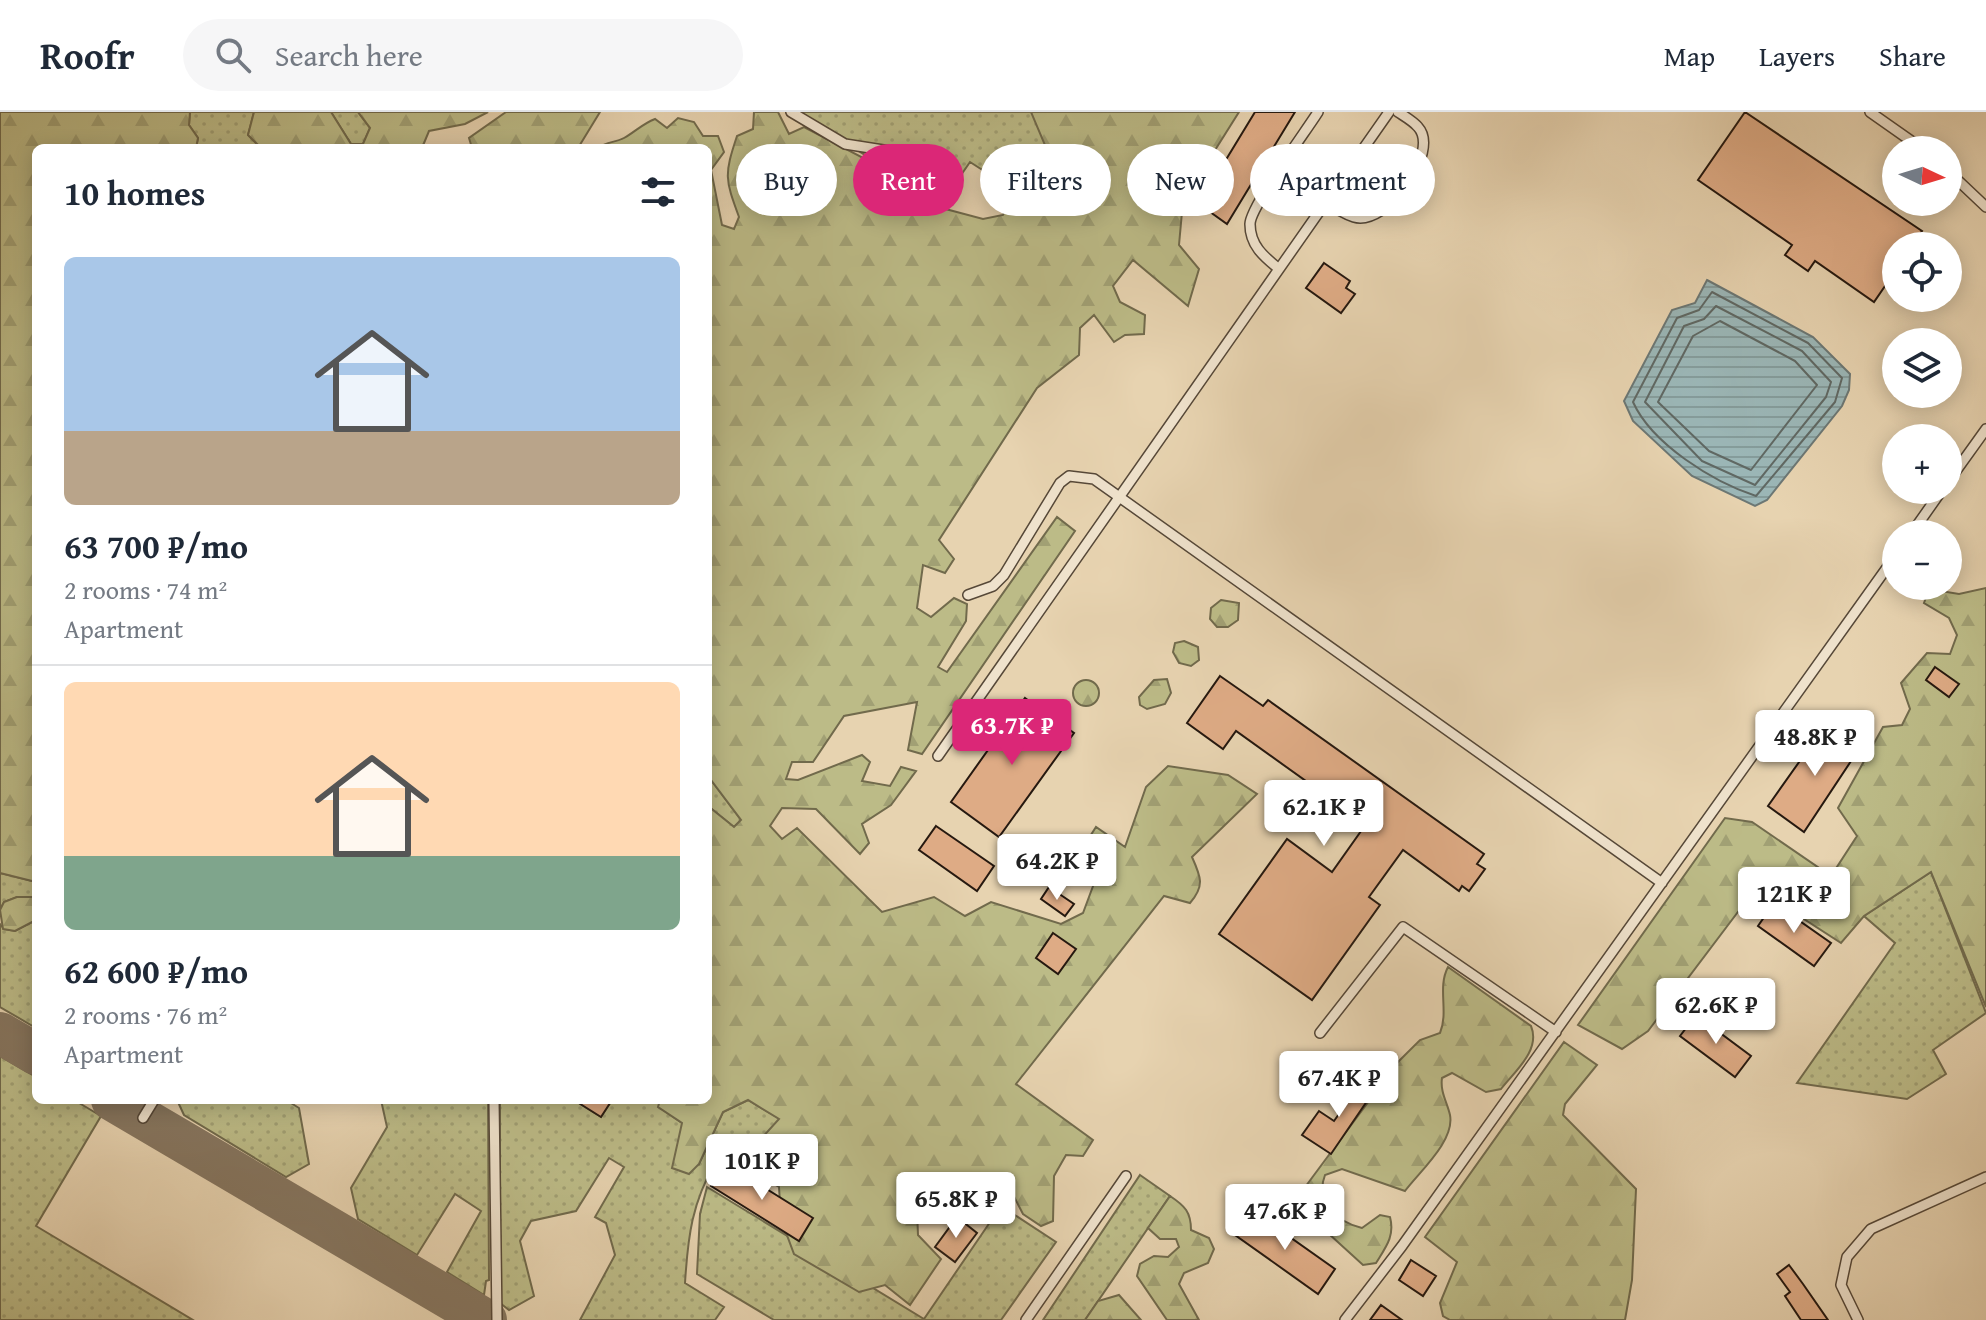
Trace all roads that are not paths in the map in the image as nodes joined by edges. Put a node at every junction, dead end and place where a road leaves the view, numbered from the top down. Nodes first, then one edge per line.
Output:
1 (791, 112) edge
2 (1318, 112) edge
3 (1389, 112) edge
4 (1398, 112) edge
5 (1870, 112) edge
6 (1904, 136) edge
7 (1297, 144) edge
8 (1367, 144) edge
9 (1425, 144) edge
10 (853, 145) edge
11 (1962, 184) edge
12 (1986, 207) edge
13 (1251, 216) edge
14 (1317, 216) edge
15 (1352, 216) edge
16 (1375, 216) edge
17 (1279, 269) junction
18 (1986, 429) edge
19 (1962, 462) edge
20 (1119, 496) junction
21 (1882, 575) edge
22 (968, 595) dead end
23 (938, 756) dead end
24 (1662, 883) junction
25 (1556, 1032) junction
26 (1320, 1033) dead end
27 (152, 1104) edge
28 (494, 1104) edge
29 (143, 1118) dead end
30 (1126, 1176) dead end
31 (1986, 1177) edge
32 (497, 1320) edge
33 (1026, 1320) edge
34 (1345, 1320) edge
35 (1858, 1320) edge

1 - 10 lane
2 - 7 lane
3 - 8 lane
4 - 9 lane
5 - 6 lane
11 - 12 lane
13 - 17 lane
14 - 17 lane
15 - 16 lane
17 - 20 lane
18 - 19 lane
20 - 22 lane
20 - 23 lane
20 - 24 lane
21 - 24 lane
24 - 25 lane
25 - 26 lane
25 - 34 lane
27 - 29 lane
28 - 32 lane
30 - 33 lane
31 - 35 lane

